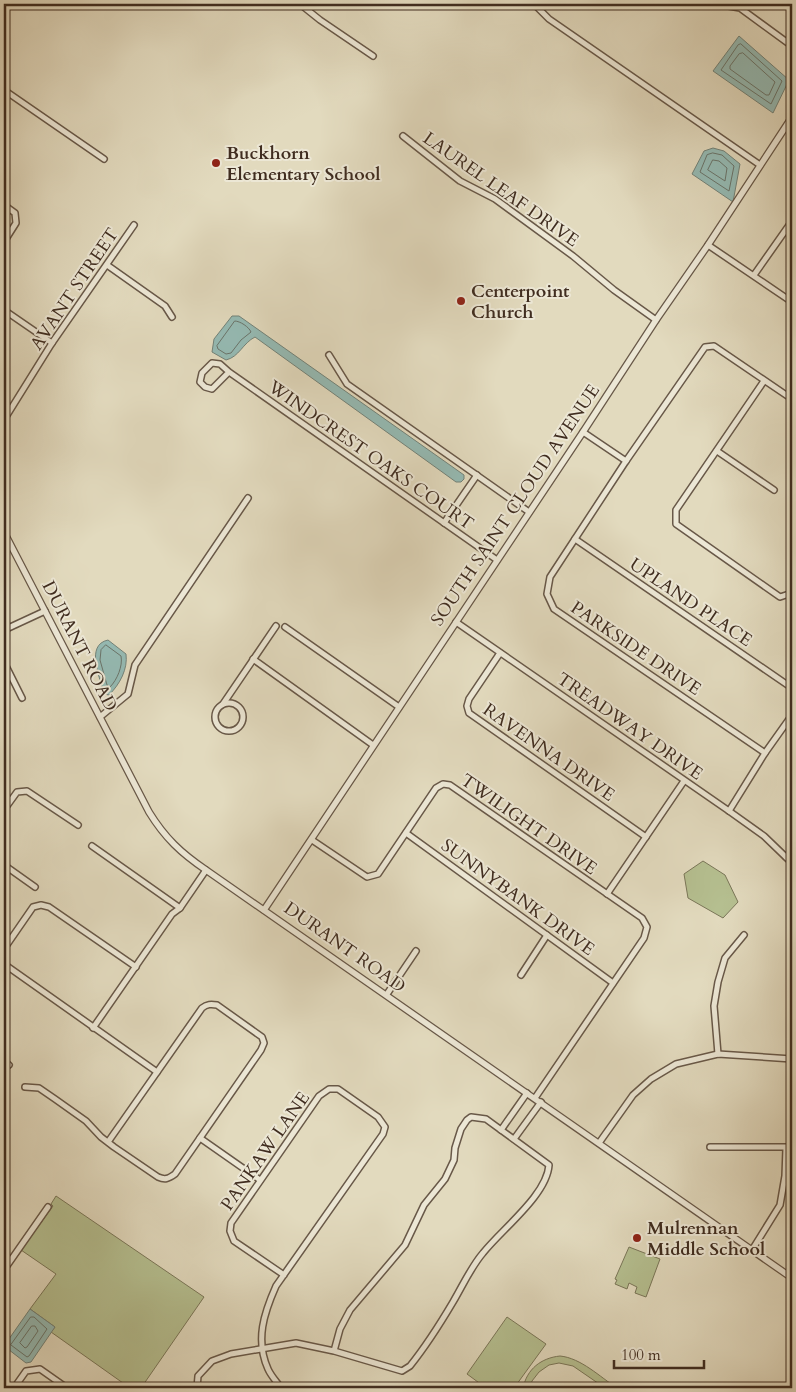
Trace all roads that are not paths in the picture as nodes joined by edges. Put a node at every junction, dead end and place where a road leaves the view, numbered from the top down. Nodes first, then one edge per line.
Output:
1 (300, 4) edge
2 (534, 4) edge
3 (717, 4) edge
4 (792, 46) edge
5 (373, 56) dead end
6 (4, 90) edge
7 (792, 117) edge
8 (403, 136) dead end
9 (104, 159) dead end
10 (760, 165) junction
11 (4, 205) edge
12 (792, 221) edge
13 (134, 225) dead end
14 (4, 242) edge
15 (708, 244) junction
16 (107, 265) junction
17 (754, 275) junction
18 (792, 302) edge
19 (4, 310) edge
20 (172, 317) dead end
21 (656, 320) junction
22 (52, 343) junction
23 (329, 355) dead end
24 (229, 372) junction
25 (764, 382) junction
26 (792, 399) edge
27 (4, 420) edge
28 (583, 432) junction
29 (717, 451) junction
30 (626, 461) junction
31 (477, 475) junction
32 (774, 490) dead end
33 (248, 498) dead end
34 (529, 512) junction
35 (444, 523) junction
36 (4, 532) edge
37 (575, 539) junction
38 (497, 560) junction
39 (792, 593) edge
40 (45, 611) junction
41 (456, 622) junction
42 (276, 626) dead end
43 (285, 627) dead end
44 (4, 630) edge
45 (500, 653) junction
46 (254, 659) junction
47 (4, 662) edge
48 (792, 688) edge
49 (22, 698) dead end
50 (223, 704) junction
51 (399, 707) junction
52 (792, 715) edge
53 (100, 716) junction
54 (373, 745) junction
55 (765, 753) junction
56 (684, 781) junction
57 (4, 810) edge
58 (729, 811) junction
59 (78, 825) dead end
60 (406, 833) junction
61 (646, 837) junction
62 (312, 840) junction
63 (92, 846) dead end
64 (792, 851) edge
65 (786, 857) junction
66 (792, 863) edge
67 (4, 865) edge
68 (206, 870) junction
69 (35, 887) dead end
70 (607, 894) junction
71 (180, 908) junction
72 (264, 910) junction
73 (547, 934) junction
74 (744, 935) dead end
75 (4, 949) edge
76 (416, 951) dead end
77 (4, 964) edge
78 (136, 967) junction
79 (521, 975) dead end
80 (613, 983) junction
81 (387, 994) junction
82 (93, 1028) junction
83 (718, 1054) junction
84 (792, 1059) edge
85 (4, 1062) edge
86 (10, 1066) dead end
87 (157, 1072) junction
88 (25, 1087) dead end
89 (527, 1093) junction
90 (538, 1100) junction
91 (501, 1130) junction
92 (200, 1138) junction
93 (514, 1139) junction
94 (108, 1142) junction
95 (600, 1143) junction
96 (710, 1147) dead end
97 (789, 1148) edge
98 (260, 1180) junction
99 (48, 1207) dead end
100 (752, 1250) junction
101 (4, 1270) edge
102 (284, 1275) junction
103 (792, 1278) edge
104 (262, 1348) junction
105 (334, 1351) junction
106 (14, 1388) edge
107 (67, 1388) edge
108 (197, 1388) edge
109 (281, 1388) edge

1 - 5 street
2 - 10 street
3 - 4 street
6 - 9 street
7 - 10 street, SOUTH SAINT CLOUD AVENUE
8 - 21 street, LAUREL LEAF DRIVE
10 - 15 street, SOUTH SAINT CLOUD AVENUE
11 - 14 street
12 - 17 street
13 - 16 street, AVANT STREET
15 - 17 street
15 - 21 street, SOUTH SAINT CLOUD AVENUE
16 - 20 street
16 - 22 street, AVANT STREET
17 - 18 street
19 - 22 street
21 - 28 street, SOUTH SAINT CLOUD AVENUE
22 - 27 street, AVANT STREET
23 - 31 street
24 - 24 street, WINDCREST OAKS COURT
24 - 35 street, WINDCREST OAKS COURT
25 - 26 street, PARKSIDE DRIVE
25 - 29 street
25 - 30 street, PARKSIDE DRIVE
28 - 30 street
28 - 34 street, SOUTH SAINT CLOUD AVENUE
29 - 32 street
29 - 39 street
30 - 37 street, PARKSIDE DRIVE
31 - 34 street
31 - 35 street
33 - 53 street
34 - 38 street, SOUTH SAINT CLOUD AVENUE
35 - 38 street, WINDCREST OAKS COURT
36 - 40 street, DURANT ROAD
37 - 48 street, UPLAND PLACE
37 - 55 street, PARKSIDE DRIVE
38 - 41 street, SOUTH SAINT CLOUD AVENUE
40 - 44 street
40 - 53 street, DURANT ROAD
41 - 45 street, TREADWAY DRIVE
41 - 51 street, SOUTH SAINT CLOUD AVENUE
42 - 46 street
43 - 51 street
45 - 56 street, TREADWAY DRIVE
45 - 61 street, RAVENNA DRIVE
46 - 50 street
46 - 54 street
47 - 49 street
50 - 50 street
51 - 54 street, SOUTH SAINT CLOUD AVENUE
52 - 55 street
53 - 68 street, DURANT ROAD
54 - 62 street, SOUTH SAINT CLOUD AVENUE
55 - 58 street
56 - 58 street, TREADWAY DRIVE
56 - 61 street
57 - 59 street
58 - 65 street, TREADWAY DRIVE
60 - 62 street, TWILIGHT DRIVE
60 - 70 street, TWILIGHT DRIVE
60 - 73 street, SUNNYBANK DRIVE
61 - 70 street
62 - 72 street, SOUTH SAINT CLOUD AVENUE
63 - 71 street
64 - 65 street
65 - 66 street, TREADWAY DRIVE
67 - 69 street
68 - 71 street
68 - 72 street, DURANT ROAD
70 - 80 street, TWILIGHT DRIVE
71 - 78 street
72 - 81 street, DURANT ROAD
73 - 79 street
73 - 80 street, SUNNYBANK DRIVE
74 - 83 street
75 - 78 street
76 - 81 street
77 - 82 street
78 - 82 street
80 - 90 street
81 - 89 street, DURANT ROAD
82 - 87 street
83 - 84 street
83 - 95 street
85 - 86 street
87 - 92 street
87 - 94 street
88 - 94 street
89 - 90 street, DURANT ROAD
89 - 91 street
90 - 93 street
90 - 95 street, DURANT ROAD
91 - 93 street
91 - 105 street
92 - 94 street
92 - 98 street
93 - 105 street
95 - 100 street, DURANT ROAD
96 - 97 street
97 - 100 street
98 - 102 street, PANKAW LANE
98 - 102 street, PANKAW LANE
99 - 101 street
100 - 103 street, DURANT ROAD
102 - 104 street, PANKAW LANE
104 - 105 street
104 - 108 street
104 - 109 street, PANKAW LANE
106 - 107 street

